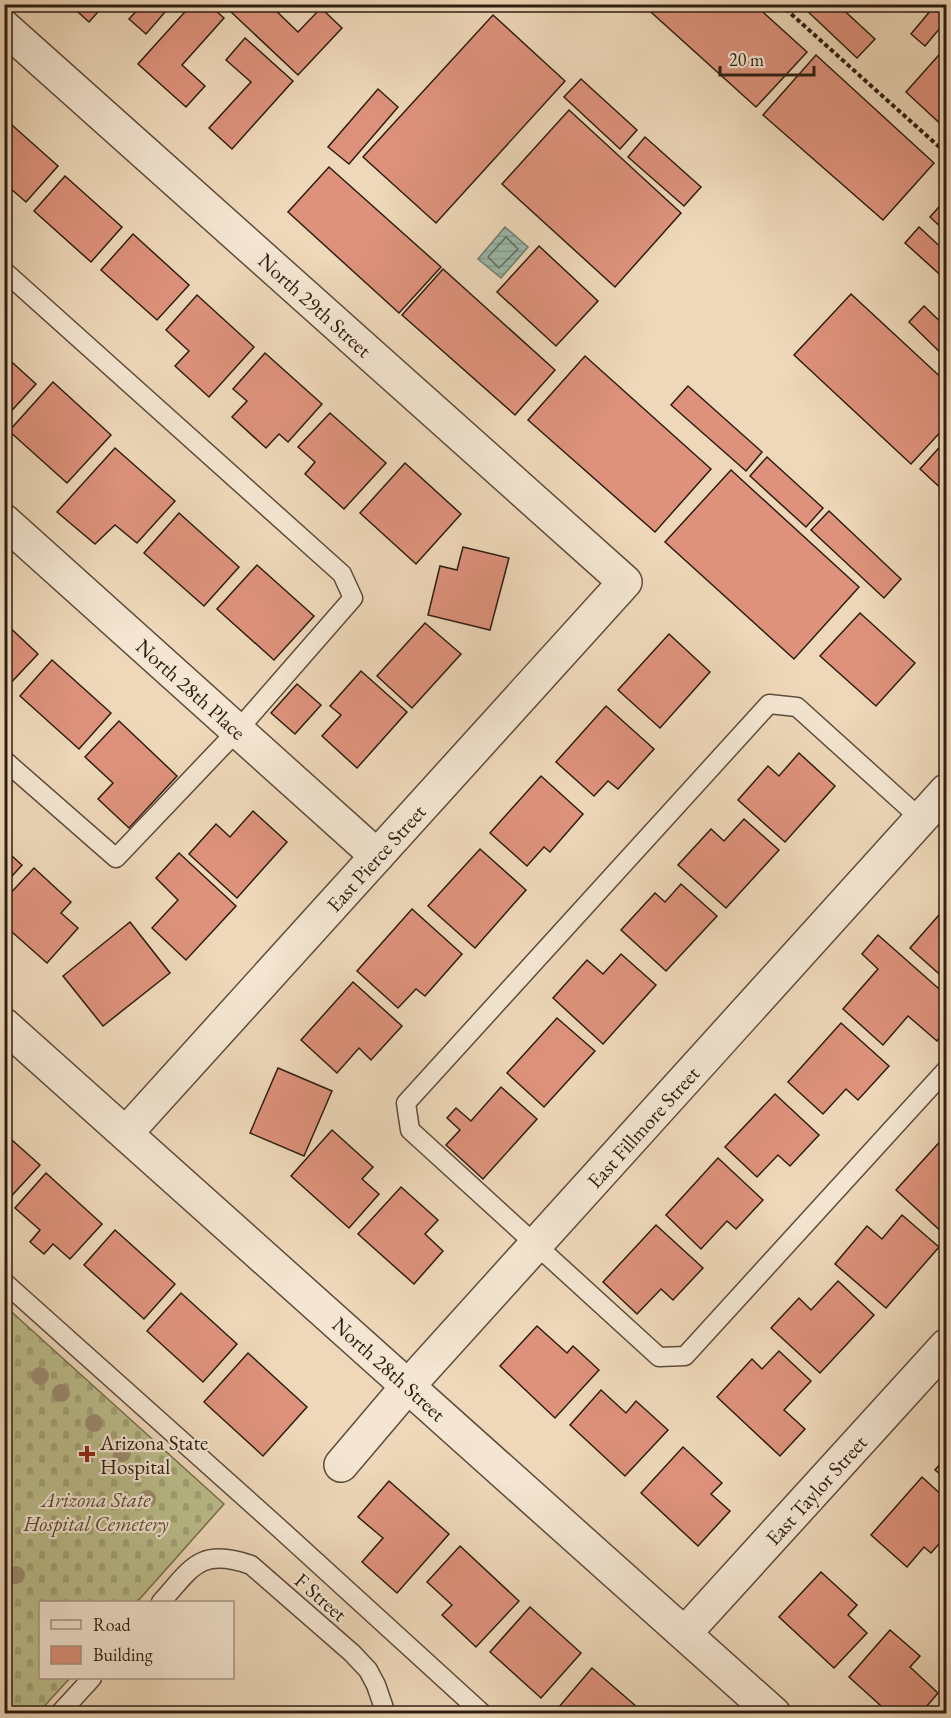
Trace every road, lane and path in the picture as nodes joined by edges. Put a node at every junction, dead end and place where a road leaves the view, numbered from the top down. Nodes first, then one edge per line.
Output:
1 (780, 4) edge
2 (4, 27) edge
3 (946, 153) edge
4 (4, 271) edge
5 (4, 521) edge
6 (625, 582) joint
7 (237, 730) junction
8 (4, 759) edge
9 (946, 791) edge
10 (921, 819) junction
11 (377, 856) junction
12 (4, 1025) edge
13 (946, 1070) edge
14 (126, 1133) junction
15 (536, 1245) junction
16 (4, 1282) edge
17 (946, 1346) edge
18 (408, 1386) junction
19 (341, 1465) dead end
20 (162, 1601) edge
21 (686, 1633) junction
22 (90, 1679) edge
23 (59, 1713) edge
24 (386, 1713) edge
25 (483, 1713) edge
26 (774, 1713) edge

1 - 3 path
2 - 6 street, North 29th Street
4 - 7 lane
5 - 7 street, North 28th Place
6 - 11 street, East Pierce Street
7 - 8 lane
7 - 11 street, North 28th Place
9 - 10 street, East Fillmore Street
10 - 15 street, East Fillmore Street
10 - 15 lane
11 - 14 street, East Pierce Street
12 - 14 street, North 28th Street
13 - 15 lane
14 - 18 street, North 28th Street
15 - 18 street, East Fillmore Street
16 - 25 lane
17 - 21 street, East Taylor Street
18 - 19 street, East Fillmore Street
18 - 21 street, North 28th Street
20 - 24 lane, F Street
21 - 26 street, North 28th Street
22 - 23 lane

